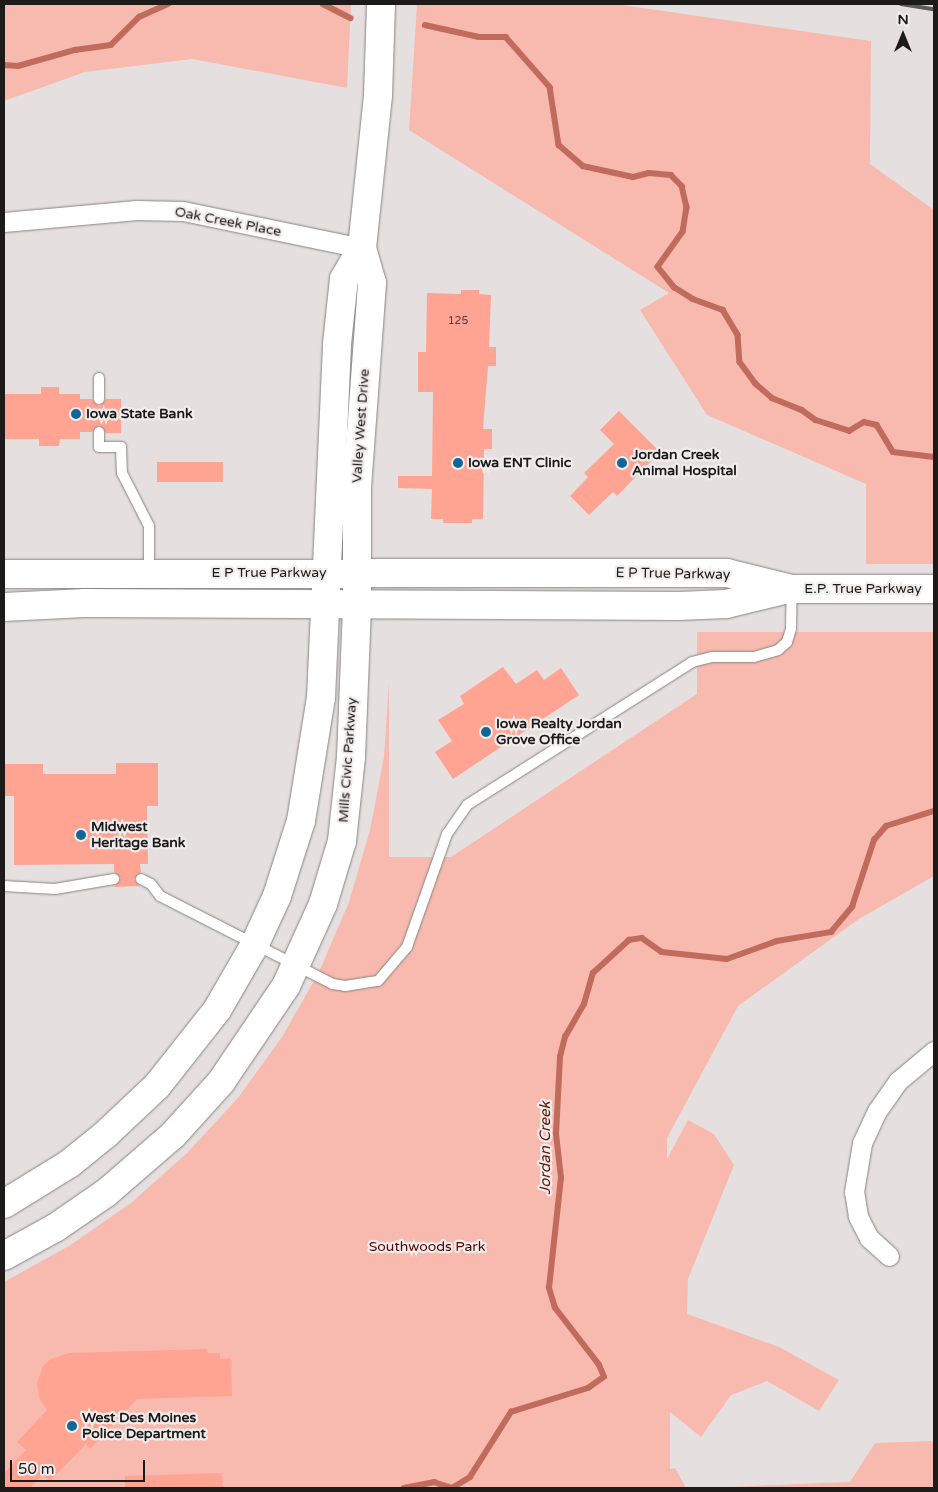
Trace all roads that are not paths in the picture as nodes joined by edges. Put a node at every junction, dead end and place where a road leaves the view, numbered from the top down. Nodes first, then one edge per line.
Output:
1 (381, 4) edge
2 (4, 222) edge
3 (362, 248) junction
4 (99, 378) dead end
5 (99, 399) dead end
6 (99, 432) dead end
7 (357, 572) junction
8 (328, 573) junction
9 (4, 574) edge
10 (150, 574) junction
11 (792, 588) junction
12 (934, 589) edge
13 (326, 603) junction
14 (357, 606) junction
15 (4, 607) edge
16 (114, 879) dead end
17 (141, 879) dead end
18 (4, 886) edge
19 (254, 946) junction
20 (296, 965) junction
21 (934, 1050) edge
22 (4, 1204) edge
23 (4, 1256) edge
24 (889, 1256) dead end

1 - 3 main road, Valley West Drive
2 - 3 street, Oak Creek Place
3 - 7 main road, Valley West Drive
3 - 8 main road, Valley West Drive
4 - 5 lane
6 - 10 lane
7 - 8 main road, E P True Parkway
7 - 11 main road, E P True Parkway
7 - 14 main road, Valley West Drive
8 - 10 main road, E P True Parkway
8 - 13 main road, Valley West Drive
9 - 10 main road, E P True Parkway
11 - 12 main road, E.P. True Parkway
11 - 14 main road, E P True Parkway
11 - 20 lane
13 - 14 main road, E P True Parkway
13 - 15 main road, E P True Parkway
13 - 19 main road
14 - 20 main road, Mills Civic Parkway
16 - 18 lane
17 - 19 lane
19 - 20 lane
19 - 22 main road
20 - 23 main road, Mills Civic Parkway
21 - 24 street

